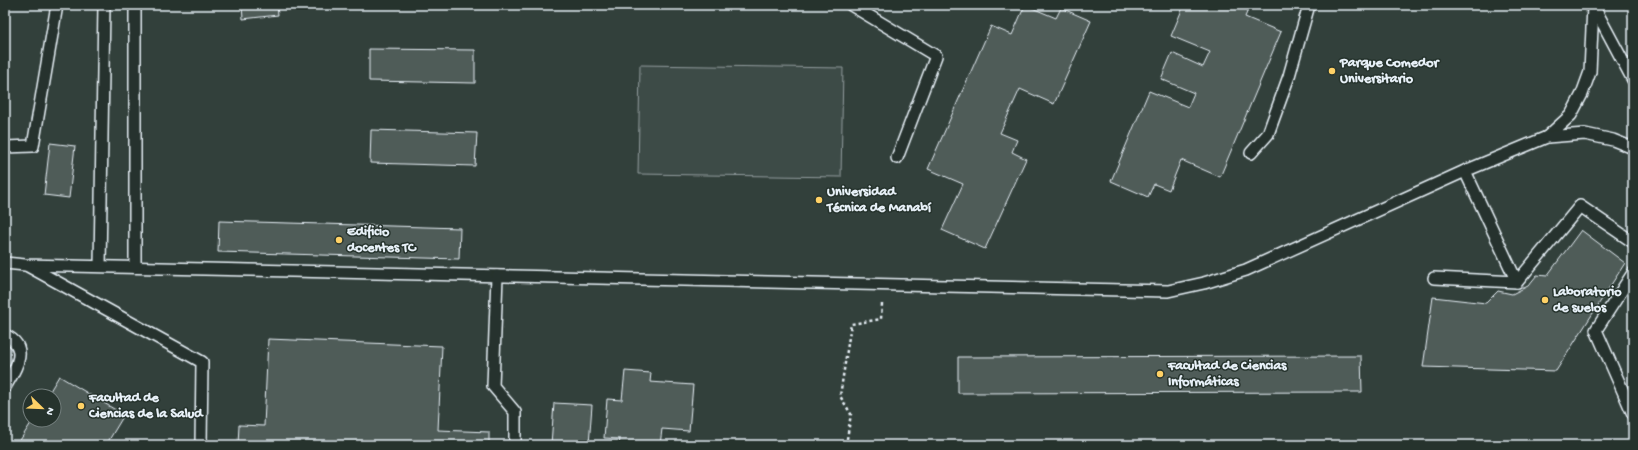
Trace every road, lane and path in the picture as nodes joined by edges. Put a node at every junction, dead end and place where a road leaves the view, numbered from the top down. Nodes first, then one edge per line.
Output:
1 (57, 5) edge
2 (104, 5) edge
3 (135, 5) edge
4 (851, 5) edge
5 (1309, 5) edge
6 (1594, 5) edge
7 (1633, 80) edge
8 (1547, 137) junction
9 (5, 147) edge
10 (1633, 148) edge
11 (1251, 153) dead end
12 (897, 158) dead end
13 (1465, 171) junction
14 (1633, 242) edge
15 (8, 264) edge
16 (25, 265) junction
17 (100, 266) junction
18 (135, 267) junction
19 (1633, 273) edge
20 (497, 276) junction
21 (1434, 278) dead end
22 (1517, 282) junction
23 (882, 285) junction
24 (5, 335) edge
25 (5, 387) edge
26 (1633, 414) edge
27 (201, 445) edge
28 (515, 445) edge
29 (846, 445) edge

1 - 9 lane
2 - 17 lane
3 - 18 lane
4 - 12 lane
5 - 11 lane
6 - 7 lane
6 - 8 lane
8 - 10 lane
8 - 13 lane
13 - 22 lane
13 - 23 lane
14 - 22 lane
15 - 16 lane
16 - 17 lane
16 - 27 lane
17 - 18 lane
18 - 20 lane
19 - 26 lane
20 - 23 lane
20 - 28 lane
21 - 22 lane
23 - 29 path
24 - 25 lane

